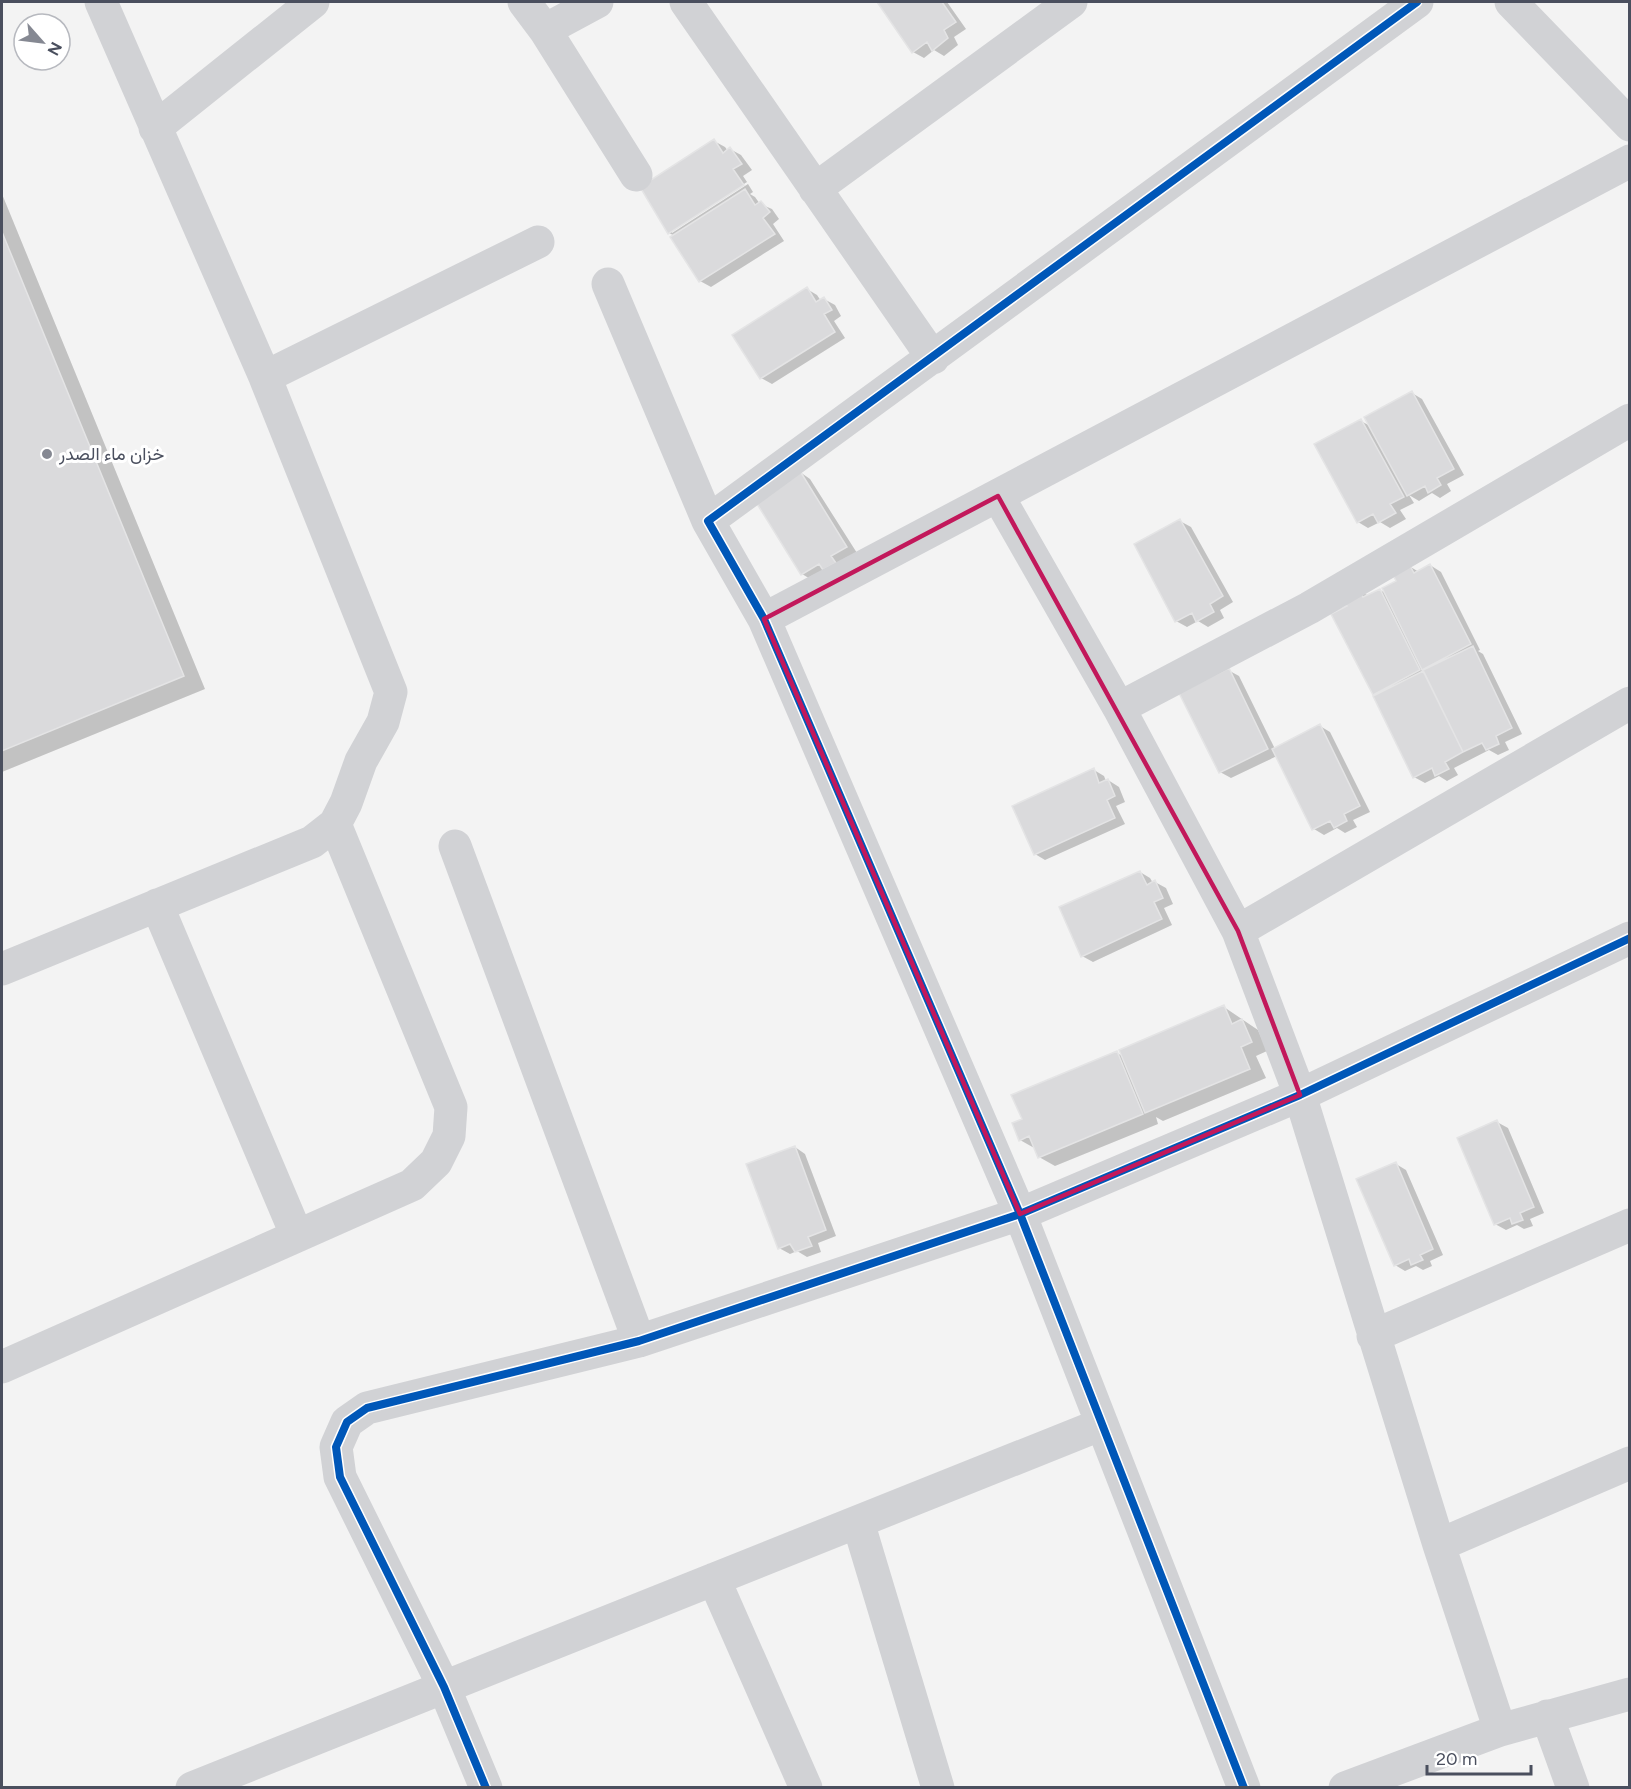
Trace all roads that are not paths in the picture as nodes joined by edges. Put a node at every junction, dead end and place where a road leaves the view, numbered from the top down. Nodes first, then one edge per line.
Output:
1 (101, 2) edge
2 (313, 2) edge
3 (524, 2) edge
4 (597, 2) edge
5 (686, 2) edge
6 (1071, 2) edge
7 (1418, 2) edge
8 (1511, 2) edge
9 (546, 30) junction
10 (1629, 125) edge
11 (155, 128) junction
12 (1629, 161) edge
13 (636, 175) dead end
14 (815, 189) junction
15 (538, 242) dead end
16 (608, 284) dead end
17 (933, 358) junction
18 (265, 377) junction
19 (1629, 420) edge
20 (998, 496) junction
21 (708, 521) junction
22 (764, 620) junction
23 (1629, 703) edge
24 (1119, 708) junction
25 (335, 824) junction
26 (455, 846) dead end
27 (157, 905) junction
28 (1238, 931) junction
29 (1629, 938) edge
30 (2, 969) edge
31 (1300, 1095) junction
32 (1020, 1214) junction
33 (1629, 1225) edge
34 (297, 1236) junction
35 (1373, 1336) junction
36 (639, 1341) junction
37 (2, 1367) edge
38 (1102, 1424) junction
39 (1629, 1463) edge
40 (858, 1522) junction
41 (1439, 1545) junction
42 (714, 1579) junction
43 (444, 1687) junction
44 (1629, 1694) edge
45 (1547, 1716) junction
46 (1500, 1730) junction
47 (198, 1786) edge
48 (486, 1788) edge
49 (806, 1788) edge
50 (938, 1788) edge
51 (1244, 1788) edge
52 (1345, 1788) edge
53 (1573, 1788) edge

1 - 11 street
2 - 11 street
3 - 9 street
4 - 9 street
5 - 14 street
6 - 14 street
7 - 17 street
8 - 10 street
9 - 13 street
11 - 18 street
12 - 20 street
14 - 17 street
15 - 18 street
16 - 21 street
17 - 21 street
18 - 25 street
19 - 24 street
20 - 22 street
20 - 24 street
21 - 22 street
22 - 32 street
23 - 28 street
24 - 28 street
25 - 27 street
25 - 34 street
26 - 36 street
27 - 30 street
27 - 34 street
28 - 31 street
29 - 31 street
31 - 32 street
31 - 35 street
32 - 36 street
32 - 38 street
33 - 35 street
34 - 37 street
35 - 41 street
36 - 43 street
38 - 40 street
38 - 51 street
39 - 41 street
40 - 42 street
40 - 50 street
41 - 46 street
42 - 43 street
42 - 49 street
43 - 47 street
43 - 48 street
44 - 45 street
45 - 46 street
45 - 53 street
46 - 52 street

